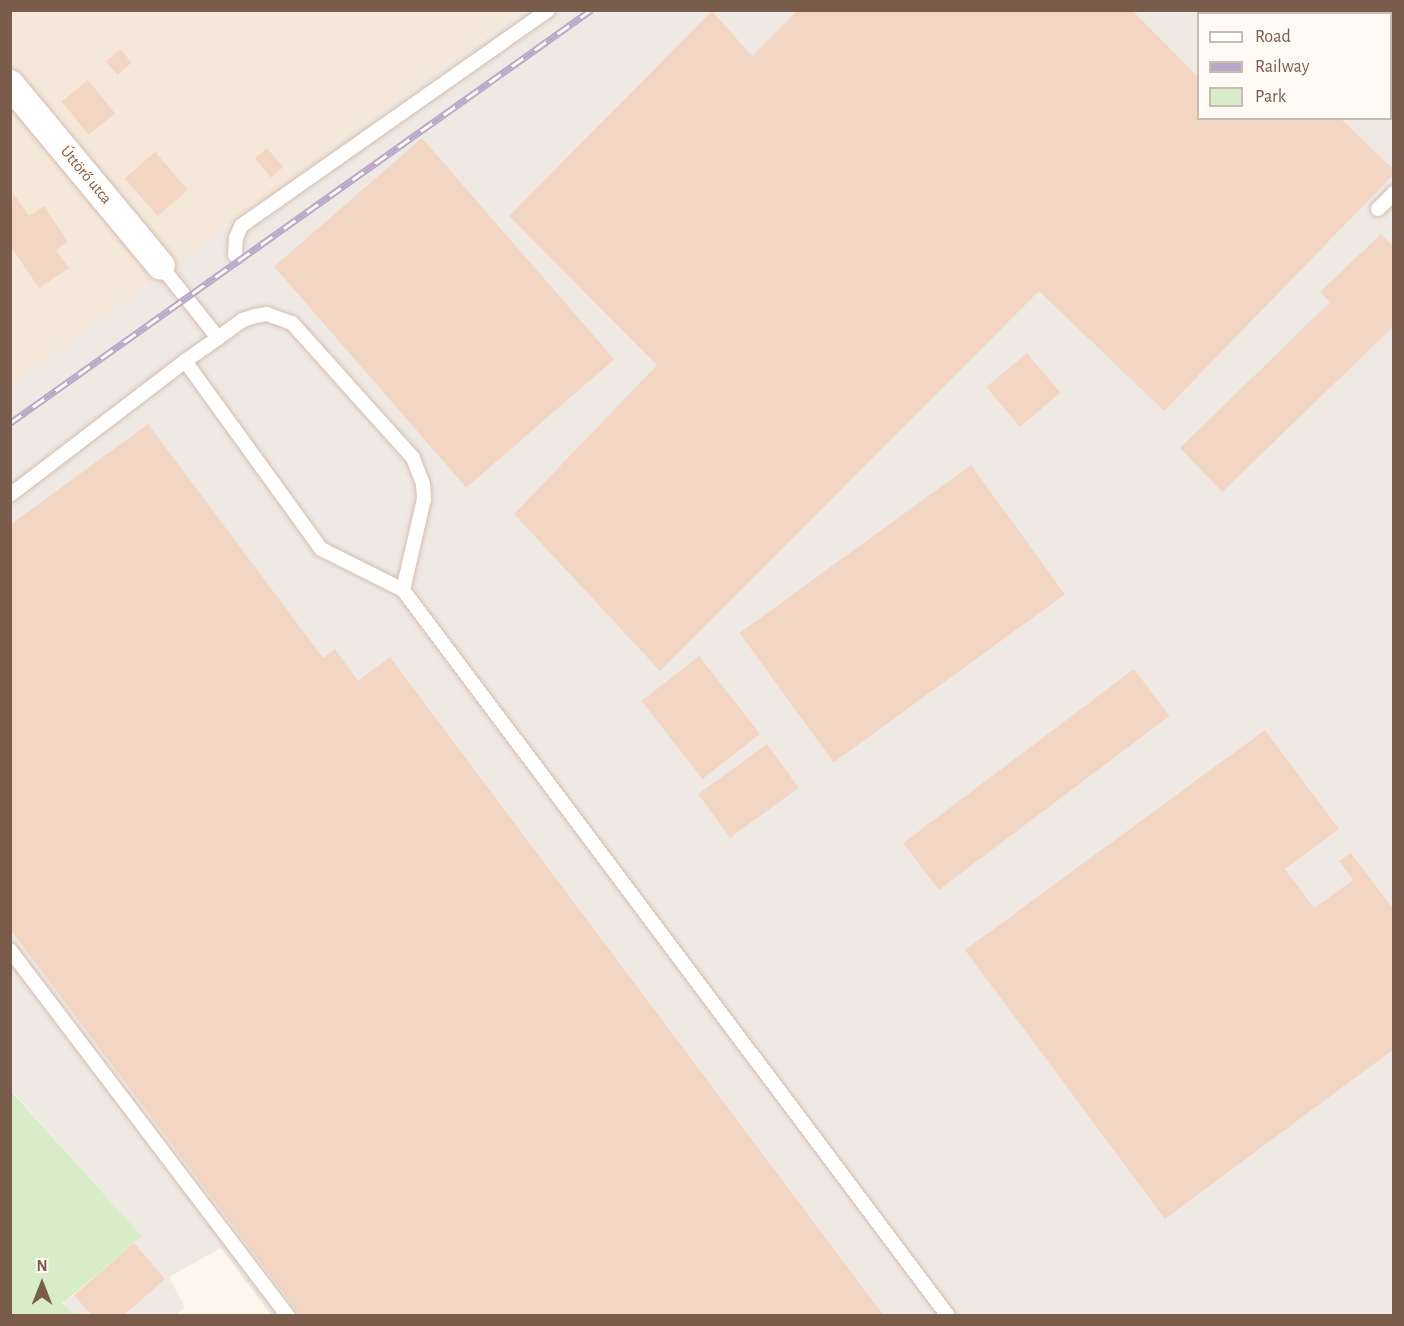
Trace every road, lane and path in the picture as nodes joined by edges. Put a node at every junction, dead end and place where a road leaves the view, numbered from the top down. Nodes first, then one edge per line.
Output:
1 (548, 10) edge
2 (10, 84) edge
3 (1394, 193) edge
4 (1378, 208) dead end
5 (235, 255) dead end
6 (161, 266) joint
7 (218, 338) junction
8 (186, 362) junction
9 (10, 495) edge
10 (403, 590) junction
11 (10, 950) edge
12 (288, 1316) edge
13 (948, 1316) edge

1 - 5 lane
2 - 6 street, Úttörő utca
3 - 4 lane
6 - 7 lane
7 - 8 lane
7 - 10 lane
8 - 9 lane
8 - 10 lane
10 - 13 lane
11 - 12 lane

